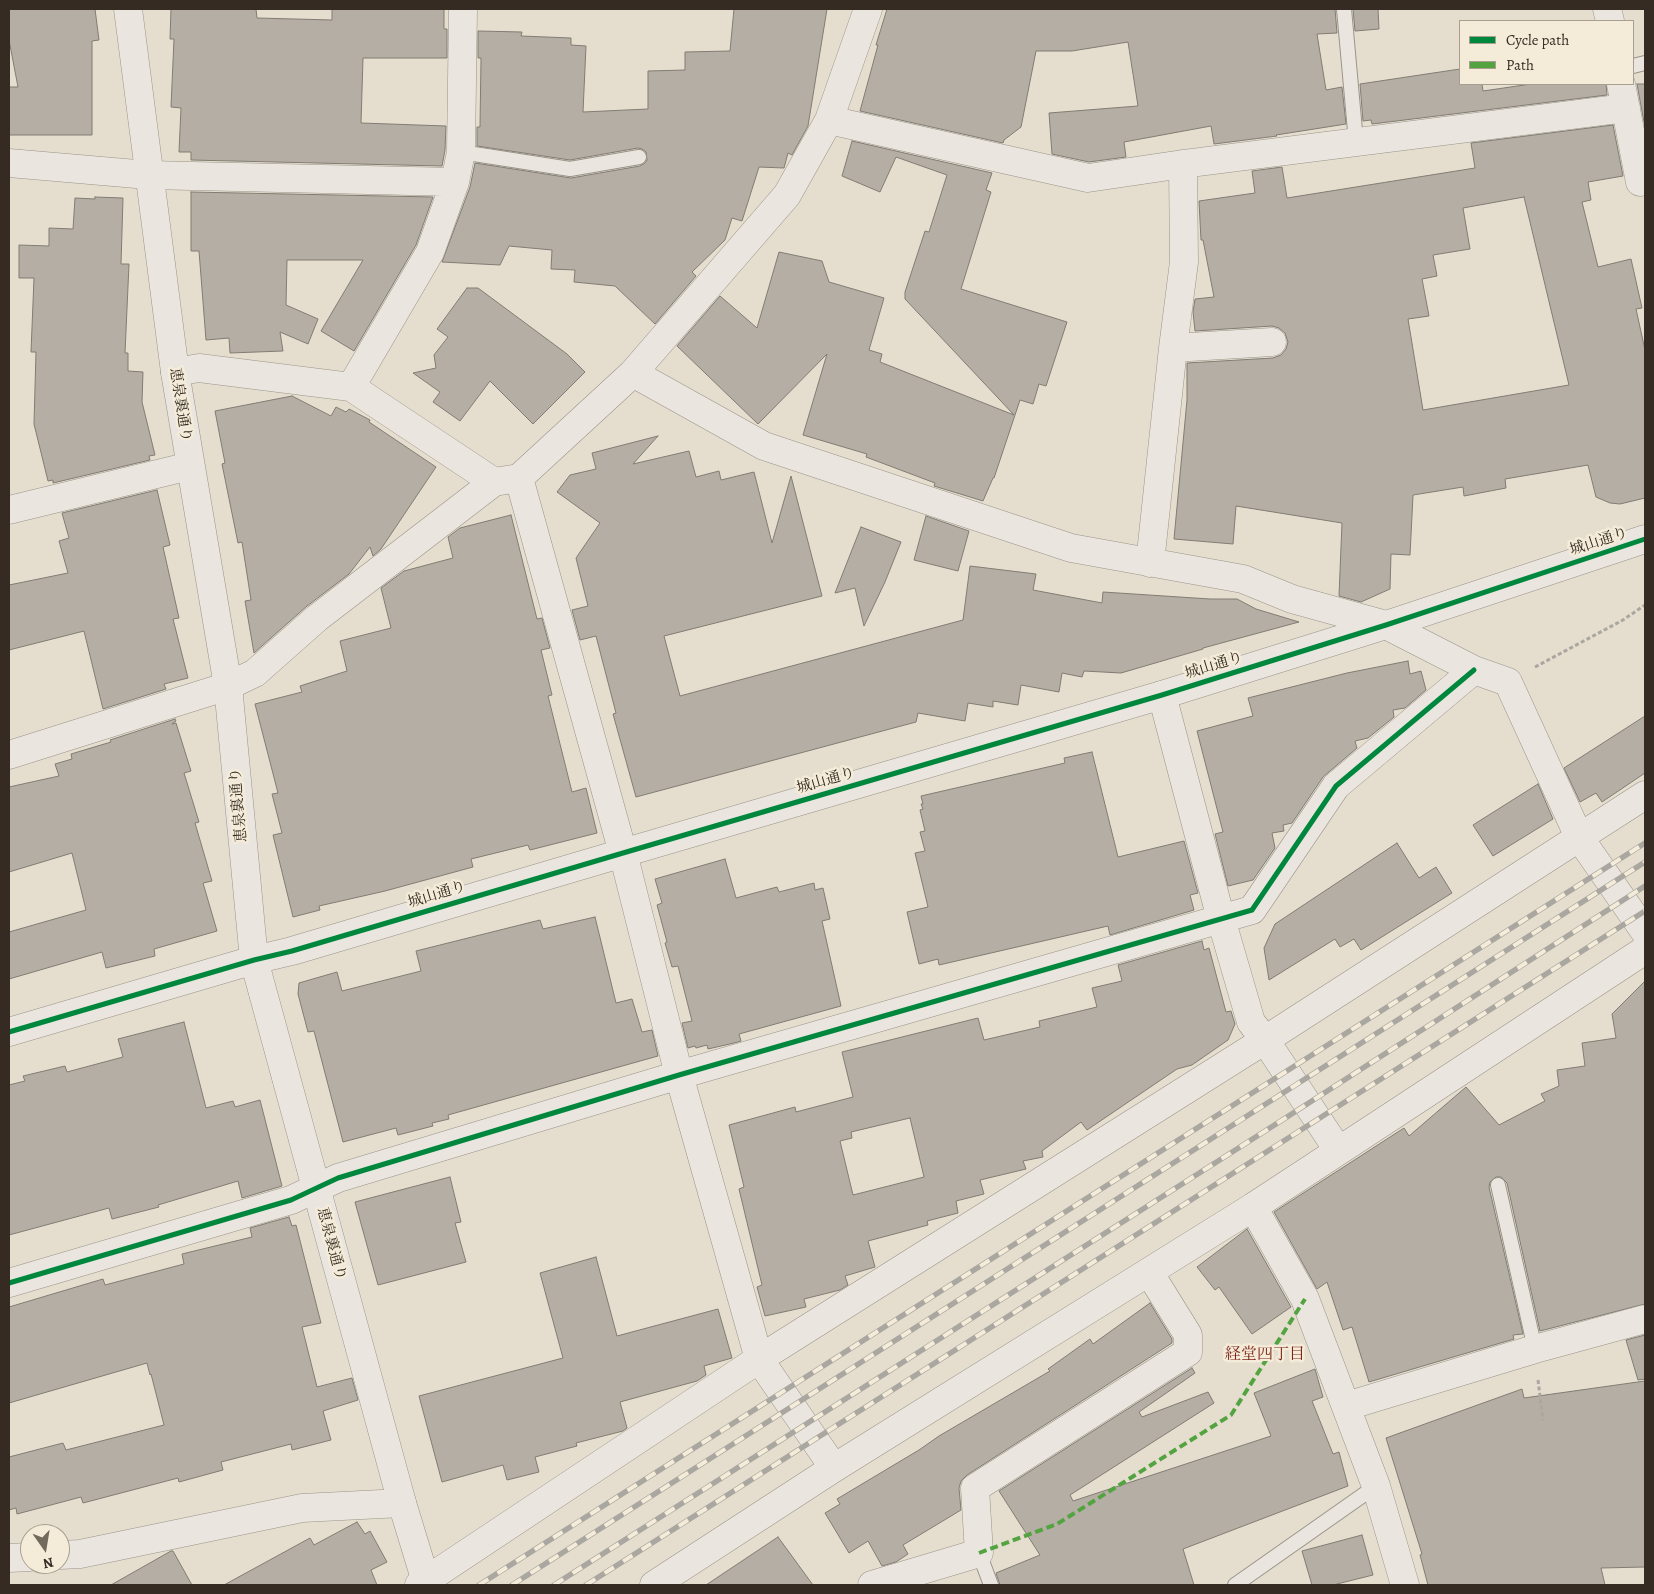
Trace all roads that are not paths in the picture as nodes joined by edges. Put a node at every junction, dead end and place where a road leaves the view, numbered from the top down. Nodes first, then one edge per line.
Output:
1 (128, 9) edge
2 (463, 9) edge
3 (868, 9) edge
4 (1344, 9) edge
5 (1624, 96) edge
6 (829, 120) junction
7 (1356, 142) junction
8 (461, 152) junction
9 (639, 157) dead end
10 (9, 163) edge
11 (1183, 164) junction
12 (148, 175) junction
13 (1645, 181) edge
14 (455, 182) junction
15 (1272, 342) dead end
16 (1173, 348) junction
17 (174, 372) junction
18 (633, 373) junction
19 (351, 387) junction
20 (190, 466) junction
21 (506, 480) junction
22 (9, 510) edge
23 (1645, 539) edge
24 (1150, 563) junction
25 (1386, 626) junction
26 (1474, 670) junction
27 (228, 686) junction
28 (1162, 696) junction
29 (9, 755) edge
30 (1645, 795) edge
31 (1580, 837) junction
32 (623, 853) junction
33 (1221, 919) junction
34 (1645, 932) edge
35 (1645, 950) edge
36 (254, 960) junction
37 (9, 1032) edge
38 (1264, 1040) junction
39 (679, 1075) junction
40 (1338, 1150) junction
41 (1498, 1186) dead end
42 (316, 1189) junction
43 (1253, 1207) junction
44 (1149, 1272) junction
45 (9, 1283) edge
46 (1645, 1319) edge
47 (1535, 1349) junction
48 (759, 1358) junction
49 (1347, 1406) junction
50 (834, 1468) junction
51 (1376, 1486) junction
52 (402, 1503) junction
53 (979, 1553) junction
54 (70, 1554) edge
55 (424, 1584) edge
56 (654, 1585) edge
57 (872, 1585) edge
58 (991, 1585) edge
59 (1235, 1585) edge
60 (1406, 1585) edge

1 - 12 street, 恵泉裏通り
2 - 8 street
3 - 6 street
4 - 7 lane
5 - 7 street
5 - 13 street
6 - 11 street
6 - 18 street
7 - 11 street
8 - 9 lane
8 - 14 street
10 - 12 street
11 - 16 street
12 - 14 street
12 - 17 street, 恵泉裏通り
14 - 19 street
15 - 16 street
16 - 24 street
17 - 19 street
17 - 20 street, 恵泉裏通り
18 - 21 street
18 - 24 street
19 - 21 street
20 - 22 street
20 - 27 street, 恵泉裏通り
21 - 27 street
21 - 32 street
23 - 25 street, 城山通り
24 - 25 street
25 - 26 street
25 - 28 street, 城山通り
26 - 31 street
26 - 33 street
27 - 29 street
27 - 36 street, 恵泉裏通り
28 - 32 street, 城山通り
28 - 33 street
30 - 31 street
31 - 34 street
31 - 38 street
32 - 36 street, 城山通り
32 - 39 street
33 - 38 street
33 - 39 street
35 - 40 street
36 - 37 street, 城山通り
36 - 42 street, 恵泉裏通り
38 - 40 street
38 - 48 street
39 - 42 street
39 - 48 street
40 - 43 street
41 - 47 lane
42 - 45 street
42 - 52 street, 恵泉裏通り
43 - 44 street
43 - 49 street
44 - 50 street
44 - 53 street
46 - 47 street
47 - 49 street
48 - 50 street
48 - 55 street
49 - 51 street
50 - 56 street
51 - 59 lane
51 - 60 street
52 - 54 street
52 - 55 street, 恵泉裏通り
53 - 57 street
53 - 58 lane

